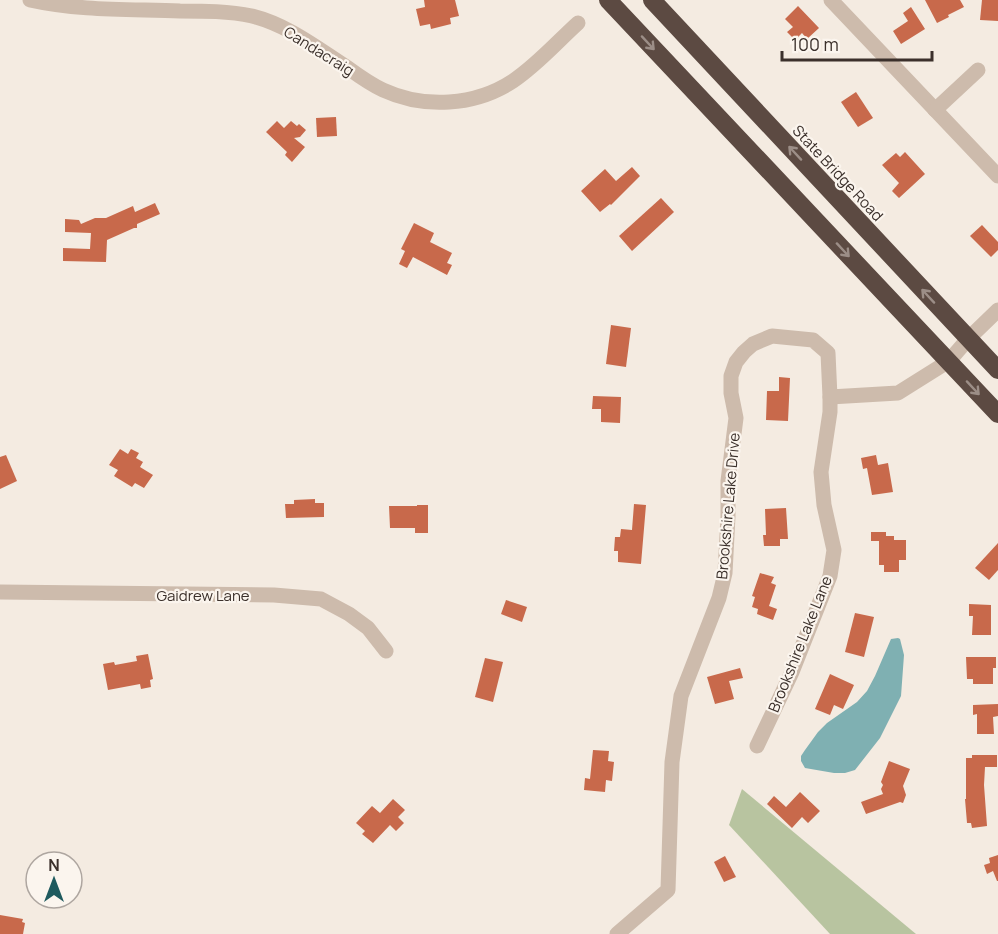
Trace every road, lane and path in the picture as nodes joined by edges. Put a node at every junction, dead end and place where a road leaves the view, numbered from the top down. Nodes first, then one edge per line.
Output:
1 (30, 0) edge
2 (608, 0) edge
3 (652, 0) edge
4 (831, 0) edge
5 (578, 23) dead end
6 (978, 70) dead end
7 (935, 110) junction
8 (998, 176) edge
9 (998, 310) edge
10 (968, 339) junction
11 (943, 365) junction
12 (998, 370) edge
13 (830, 397) junction
14 (998, 414) edge
15 (0, 592) edge
16 (386, 651) dead end
17 (757, 746) dead end
18 (617, 934) edge

1 - 5 street, Candacraig
2 -> 11 highway
10 -> 3 highway, State Bridge Road
4 - 7 street
6 - 7 street
7 - 8 street
9 - 10 street
10 - 11 street
10 - 12 highway, State Bridge Road
11 - 13 street
11 -> 14 highway
13 - 17 street, Brookshire Lake Lane
13 - 18 street, Brookshire Lake Drive
15 - 16 street, Gaidrew Lane

